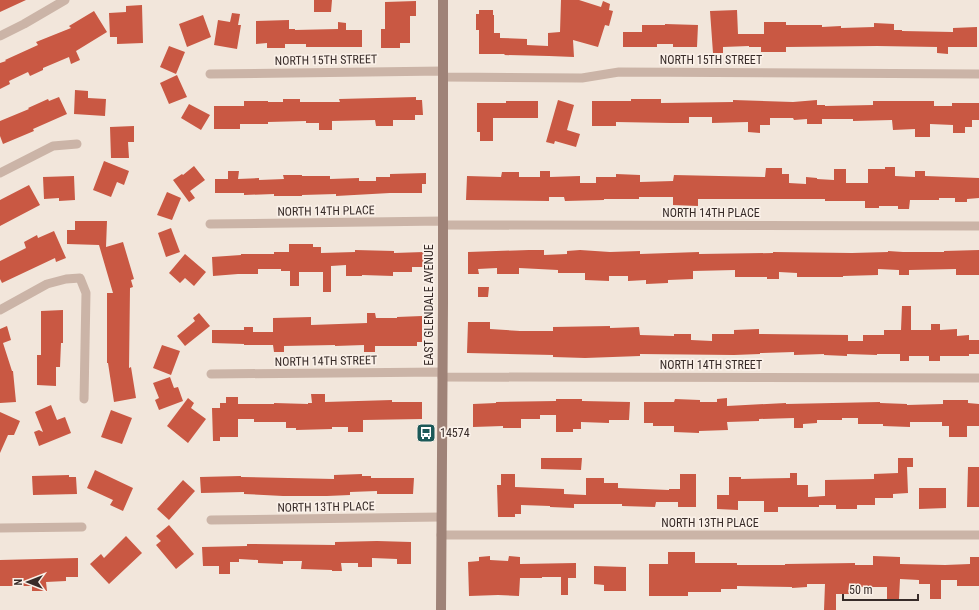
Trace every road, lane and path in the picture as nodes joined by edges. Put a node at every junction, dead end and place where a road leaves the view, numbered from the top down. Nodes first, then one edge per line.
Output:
1 (65, 0) edge
2 (442, 0) edge
3 (0, 36) edge
4 (210, 74) dead end
5 (442, 74) junction
6 (979, 74) edge
7 (77, 144) dead end
8 (0, 173) edge
9 (443, 223) junction
10 (210, 224) dead end
11 (979, 226) edge
12 (0, 310) edge
13 (211, 374) dead end
14 (442, 374) junction
15 (979, 378) edge
16 (84, 399) dead end
17 (441, 517) junction
18 (211, 520) dead end
19 (82, 527) dead end
20 (0, 528) edge
21 (441, 535) junction
22 (979, 535) edge
23 (441, 610) edge

1 - 3 street
2 - 5 main road, EAST GLENDALE AVENUE
4 - 5 street, NORTH 15TH STREET
5 - 6 street, NORTH 15TH STREET
5 - 9 main road, EAST GLENDALE AVENUE
7 - 8 street
9 - 10 street, NORTH 14TH PLACE
9 - 11 street, NORTH 14TH PLACE
9 - 14 main road, EAST GLENDALE AVENUE
12 - 16 street
13 - 14 street, NORTH 14TH STREET
14 - 15 street, NORTH 14TH STREET
14 - 17 main road, EAST GLENDALE AVENUE
17 - 18 street, NORTH 13TH PLACE
17 - 21 main road, EAST GLENDALE AVENUE
19 - 20 street
21 - 22 street, NORTH 13TH PLACE
21 - 23 main road, EAST GLENDALE AVENUE

